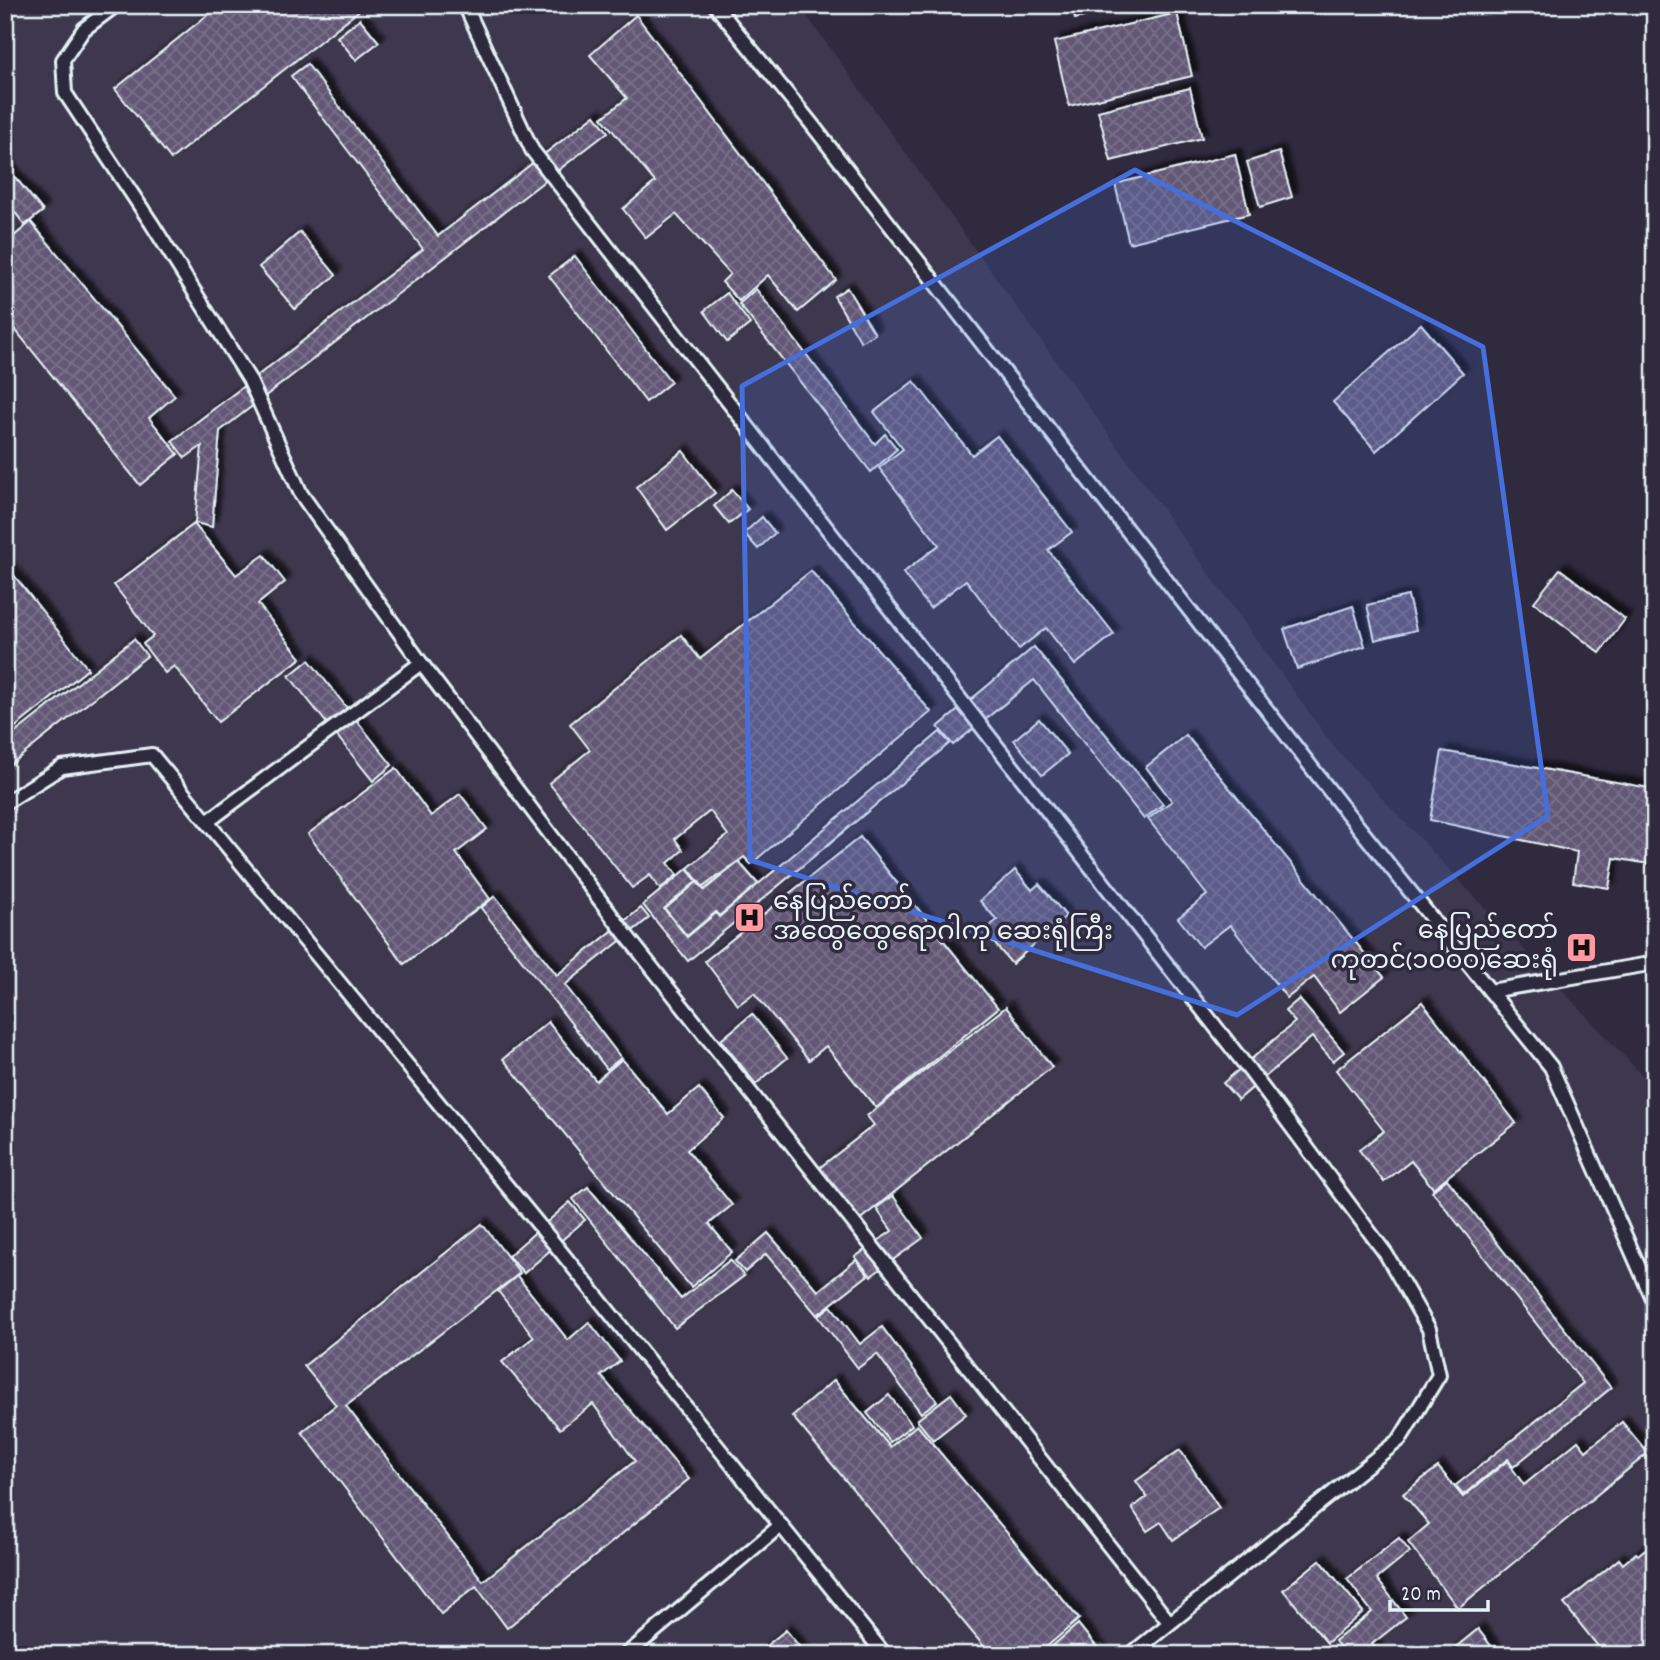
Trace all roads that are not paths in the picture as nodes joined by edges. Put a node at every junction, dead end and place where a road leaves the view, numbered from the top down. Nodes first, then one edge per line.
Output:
1 (116, 5) edge
2 (465, 5) edge
3 (715, 5) edge
4 (421, 663) junction
5 (5, 803) edge
6 (207, 822) junction
7 (1655, 963) edge
8 (1490, 991) junction
9 (1655, 1304) edge
10 (782, 1525) junction
11 (1169, 1622) junction
12 (626, 1655) edge
13 (885, 1655) edge
14 (1130, 1655) edge

1 - 4 lane
2 - 11 lane
3 - 8 lane
4 - 6 lane
4 - 11 lane
5 - 6 lane
6 - 10 lane
7 - 8 lane
8 - 9 lane
10 - 12 lane
10 - 13 lane
11 - 14 lane

